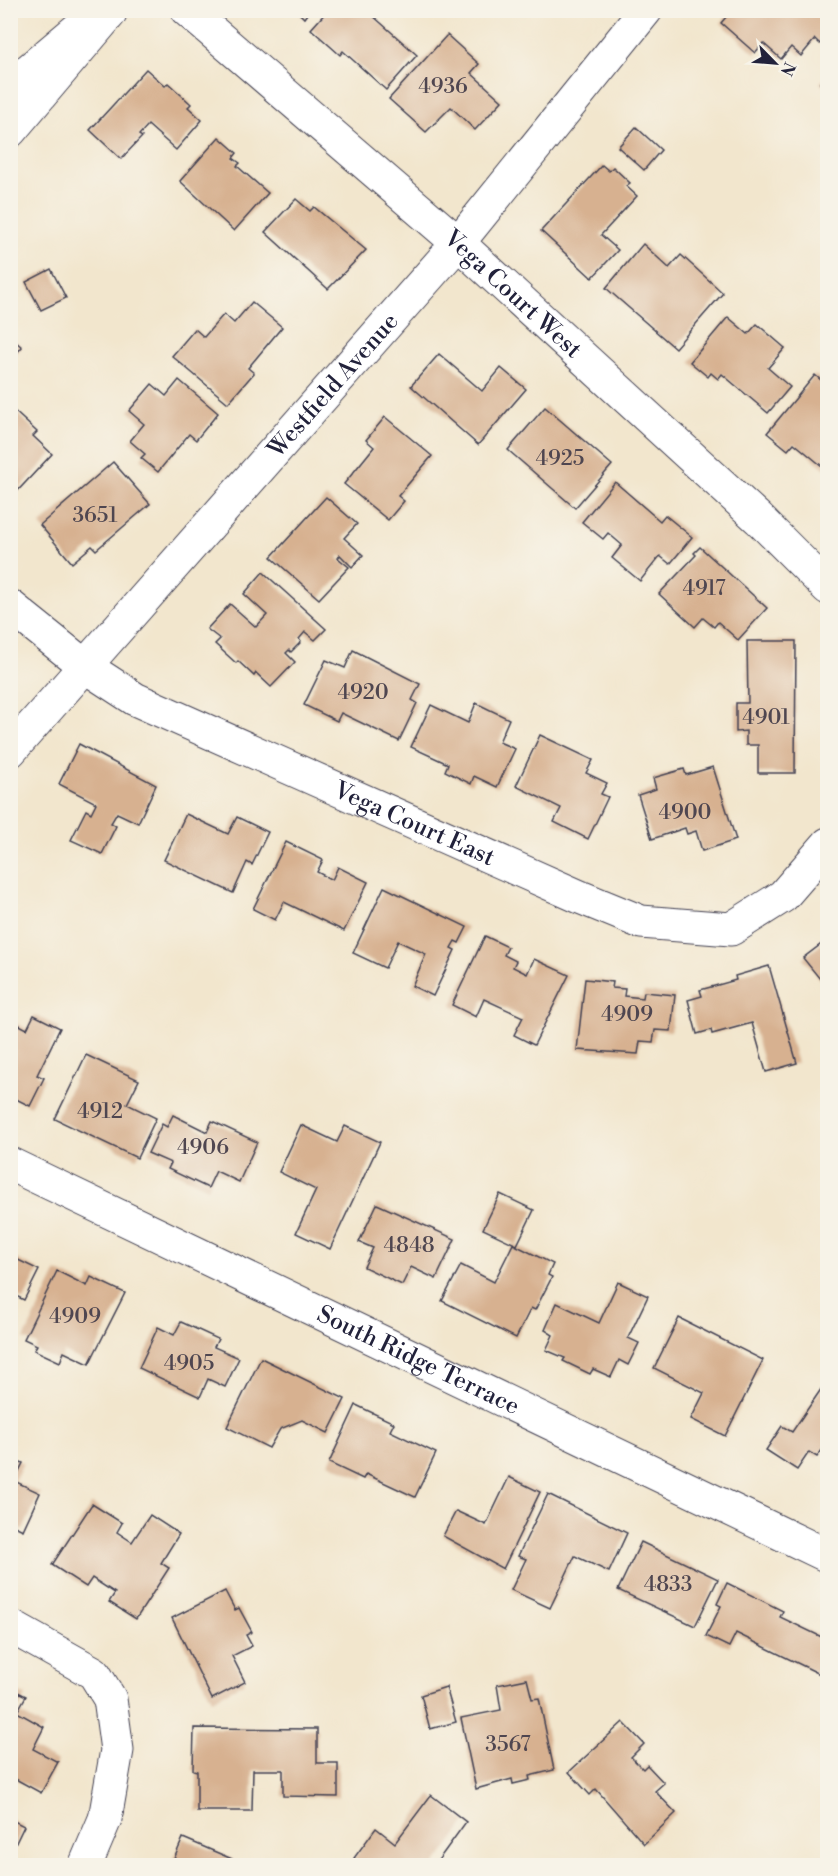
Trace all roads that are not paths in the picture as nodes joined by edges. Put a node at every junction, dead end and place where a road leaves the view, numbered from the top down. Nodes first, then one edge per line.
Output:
1 (100, 10) edge
2 (112, 10) edge
3 (187, 10) edge
4 (646, 10) edge
5 (10, 86) edge
6 (10, 131) edge
7 (458, 243) junction
8 (828, 588) edge
9 (10, 606) edge
10 (86, 667) junction
11 (10, 751) edge
12 (826, 847) edge
13 (10, 1164) edge
14 (828, 1556) edge
15 (17, 1630) edge
16 (85, 1866) edge

1 - 5 main road
2 - 6 main road
3 - 7 main road, Vega Court West
4 - 7 main road, Westfield Avenue
7 - 8 main road, Vega Court West
7 - 10 main road, Westfield Avenue
9 - 10 main road, Vega Court East
10 - 11 main road, Westfield Avenue
10 - 12 main road, Vega Court East
13 - 14 main road, South Ridge Terrace
15 - 16 main road

